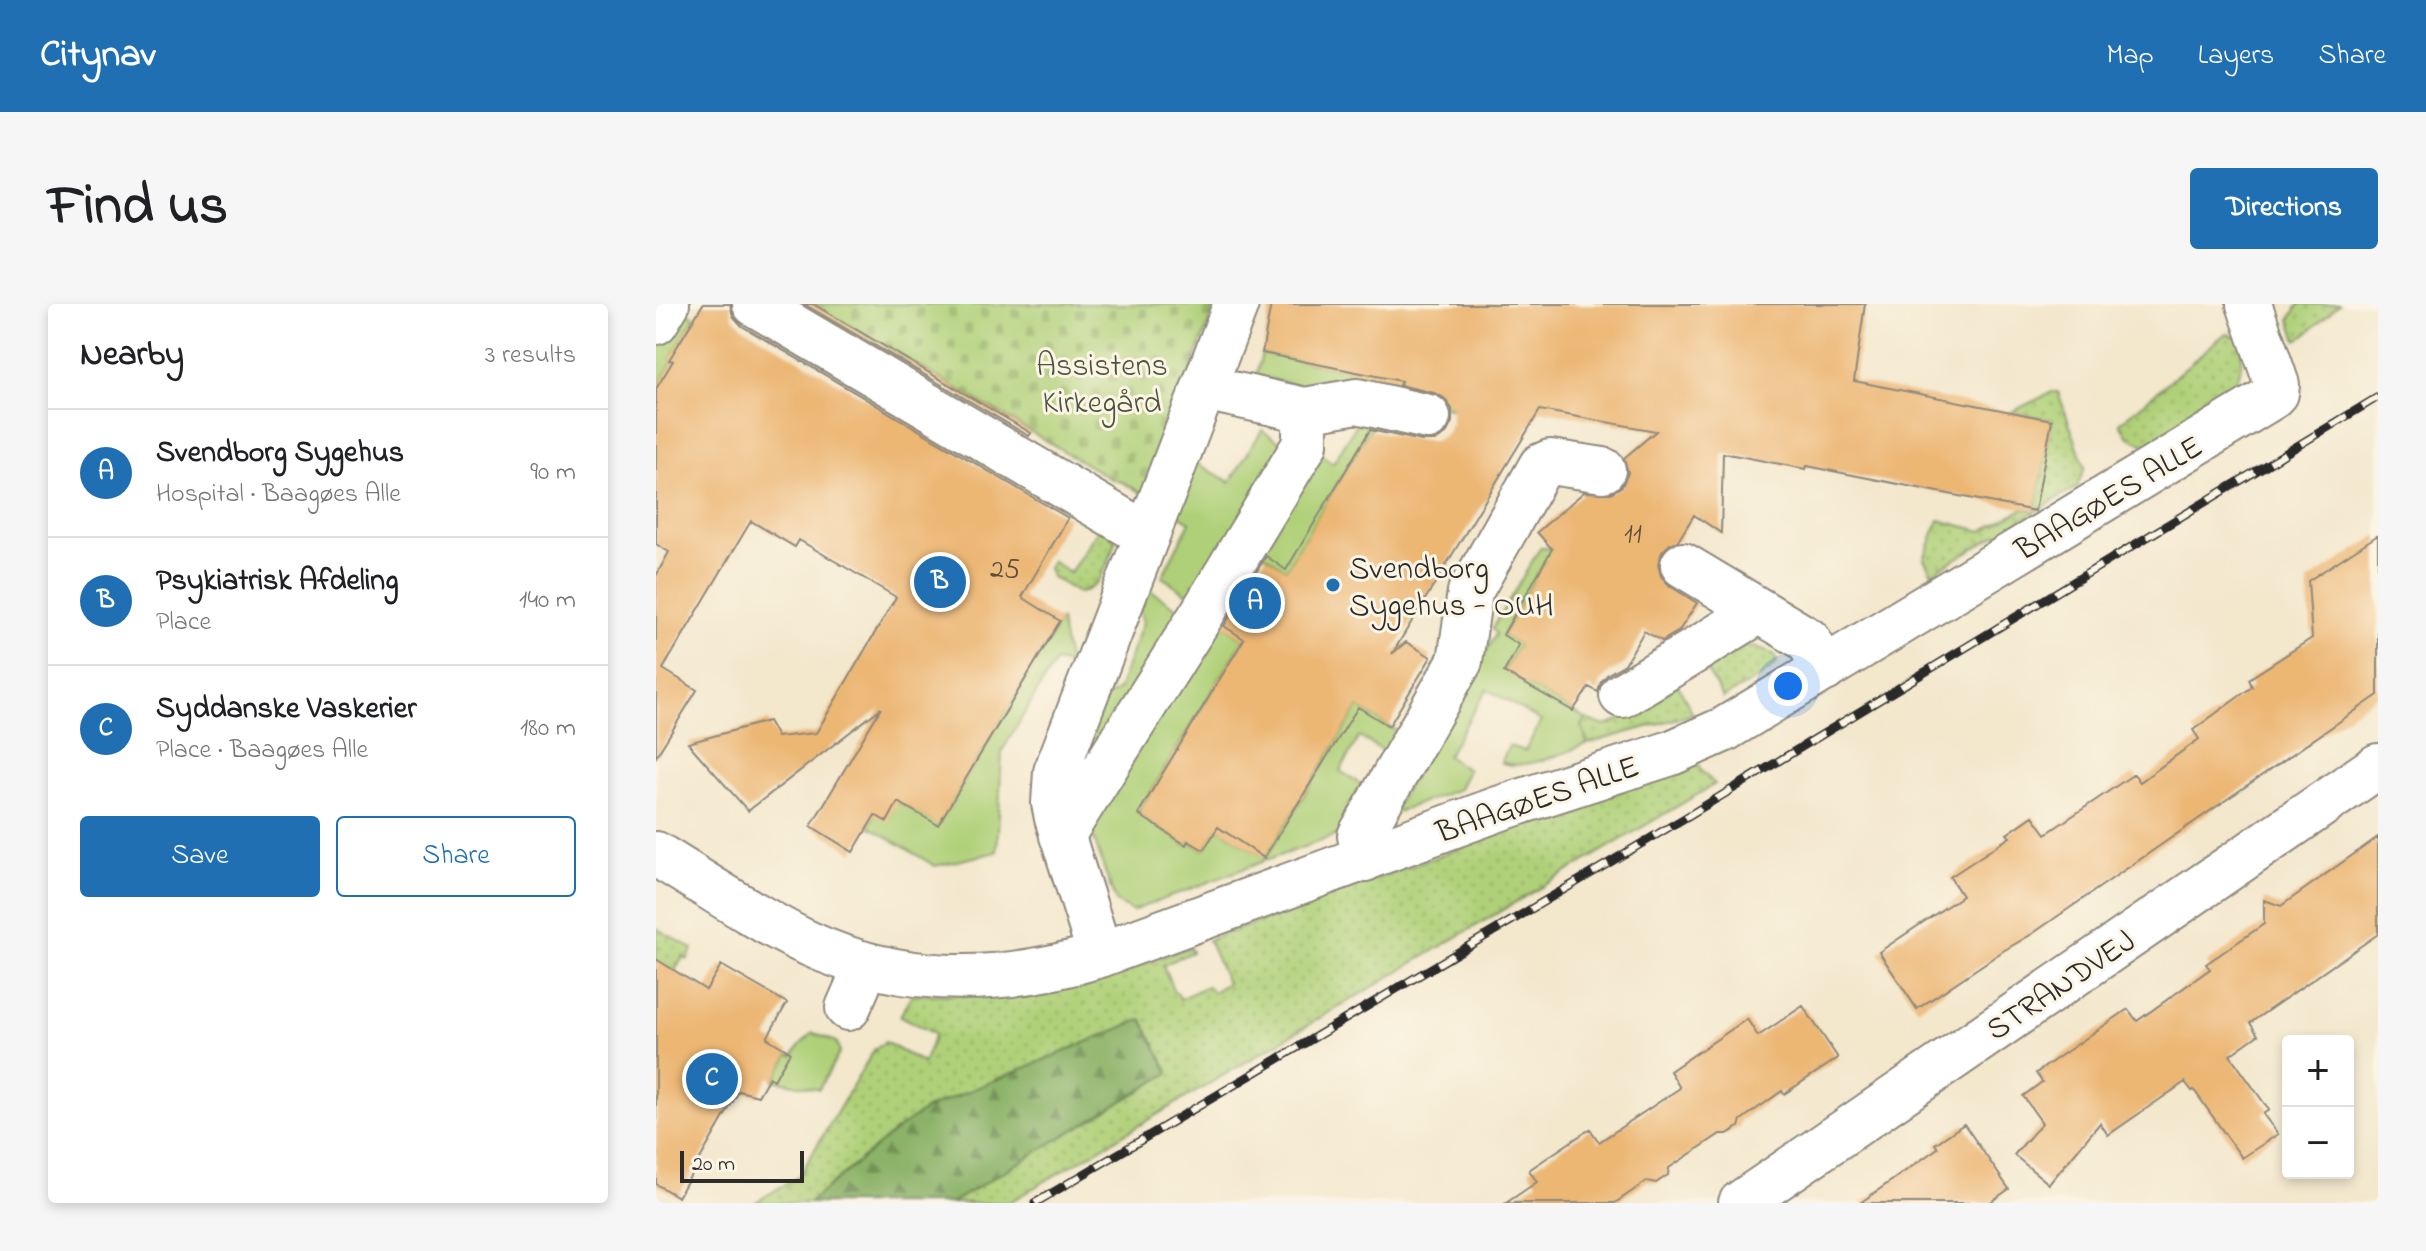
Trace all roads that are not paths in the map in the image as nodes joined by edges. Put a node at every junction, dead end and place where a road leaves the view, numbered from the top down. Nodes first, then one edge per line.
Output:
1 (667, 304) edge
2 (755, 304) edge
3 (1236, 304) edge
4 (2249, 304) edge
5 (656, 322) edge
6 (1204, 388) junction
7 (1305, 410) junction
8 (1428, 417) dead end
9 (1603, 470) dead end
10 (1147, 535) junction
11 (1683, 565) dead end
12 (1758, 612) junction
13 (1825, 669) junction
14 (1622, 695) dead end
15 (2378, 766) edge
16 (1062, 836) junction
17 (656, 854) edge
18 (1365, 859) junction
19 (1100, 955) junction
20 (862, 963) junction
21 (848, 1008) dead end
22 (1741, 1203) edge

1 - 5 street
2 - 10 street
3 - 6 street
4 - 13 street, BAAGØES ALLE
6 - 7 street
6 - 10 street
7 - 8 street
7 - 16 street
9 - 18 street
10 - 16 street
11 - 12 street
12 - 13 street
12 - 14 street
13 - 18 street, BAAGØES ALLE
15 - 22 street, STRANDVEJ
16 - 19 street
17 - 20 street, BAAGØES ALLE
18 - 19 street, BAAGØES ALLE
19 - 20 street, BAAGØES ALLE
20 - 21 street

